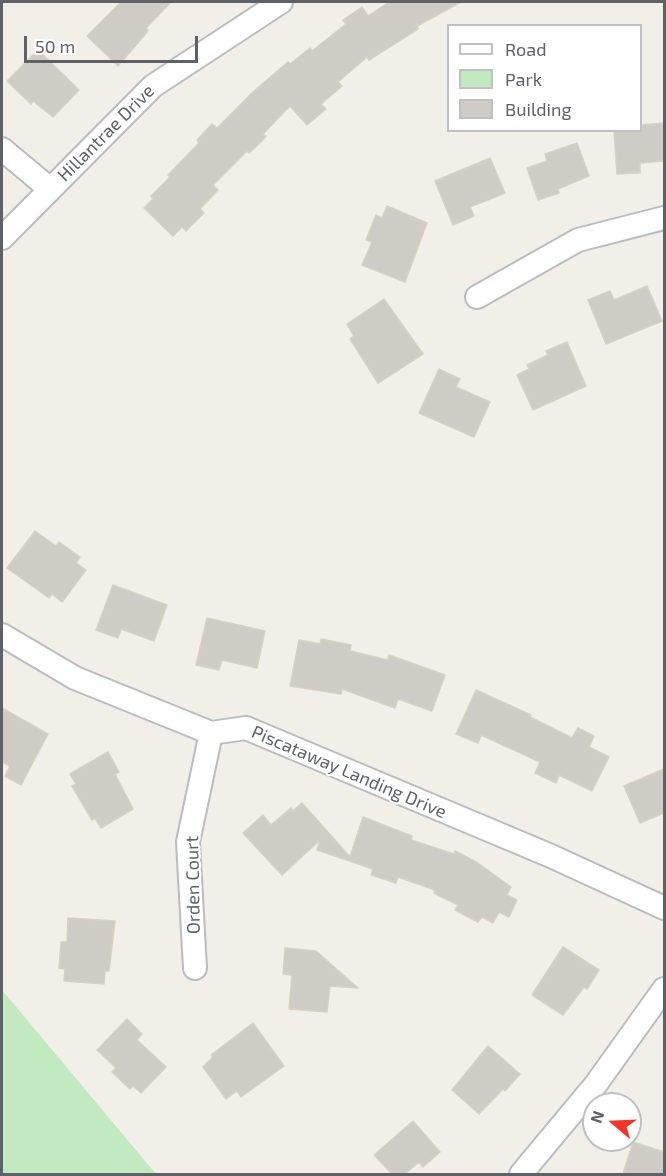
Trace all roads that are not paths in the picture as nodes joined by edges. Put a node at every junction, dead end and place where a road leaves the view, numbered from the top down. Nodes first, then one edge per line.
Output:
1 (281, 2) edge
2 (2, 149) edge
3 (50, 189) junction
4 (664, 218) edge
5 (2, 238) edge
6 (477, 297) dead end
7 (2, 635) edge
8 (212, 733) junction
9 (664, 908) edge
10 (195, 968) dead end
11 (664, 989) edge
12 (521, 1174) edge

1 - 3 street, Hillantrae Drive
2 - 3 street
3 - 5 street, Hillantrae Drive
4 - 6 street
7 - 8 street
8 - 9 street, Piscataway Landing Drive
8 - 10 street, Orden Court
11 - 12 street

